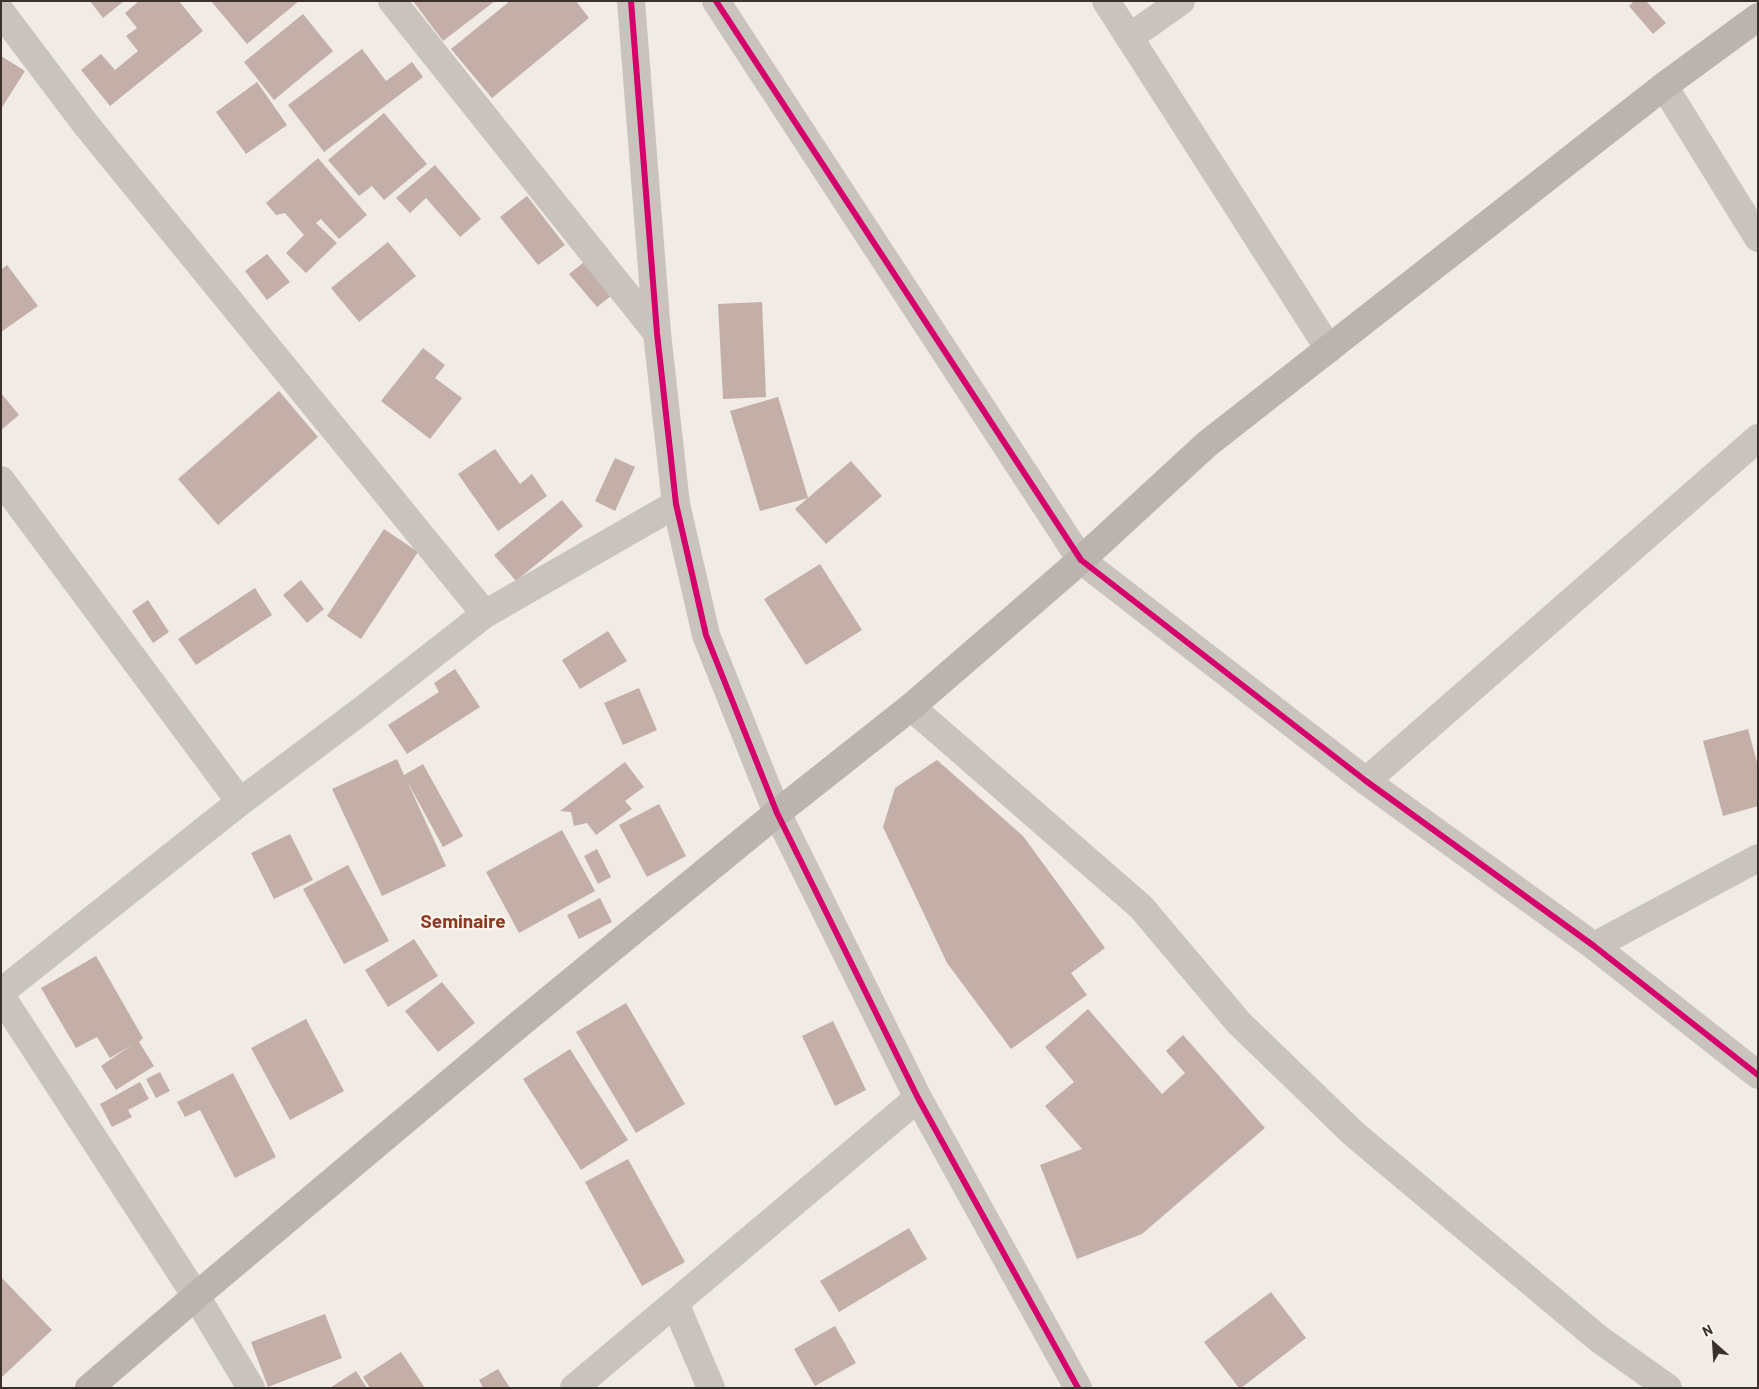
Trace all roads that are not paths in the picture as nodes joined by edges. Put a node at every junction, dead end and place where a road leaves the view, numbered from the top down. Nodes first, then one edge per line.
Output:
1 (392, 1) edge
2 (631, 1) edge
3 (716, 1) edge
4 (1106, 1) edge
5 (1181, 1) edge
6 (1, 12) edge
7 (1758, 17) edge
8 (1130, 37) junction
9 (1664, 86) junction
10 (1758, 238) edge
11 (657, 333) junction
12 (1328, 349) junction
13 (1758, 438) edge
14 (1, 480) edge
15 (676, 504) junction
16 (1081, 560) junction
17 (485, 614) junction
18 (911, 707) junction
19 (1366, 781) junction
20 (240, 802) junction
21 (777, 813) junction
22 (1758, 858) edge
23 (1594, 946) junction
24 (1, 992) edge
25 (1, 996) edge
26 (1758, 1075) edge
27 (918, 1098) junction
28 (196, 1296) junction
29 (675, 1303) junction
30 (89, 1388) edge
31 (251, 1388) edge
32 (574, 1388) edge
33 (711, 1388) edge
34 (1078, 1388) edge
35 (1668, 1388) edge

1 - 11 street
2 - 11 street
3 - 16 street
4 - 8 street
5 - 8 street
6 - 17 street
7 - 9 main road
8 - 12 street
9 - 10 street
9 - 12 main road
11 - 15 street
12 - 16 main road
13 - 19 street
14 - 20 street
15 - 17 street
15 - 21 street
16 - 18 main road
16 - 19 street
17 - 20 street
18 - 21 main road
18 - 35 street
19 - 23 street
20 - 24 street
21 - 27 street
21 - 28 main road
22 - 23 street
23 - 26 street
25 - 28 street
27 - 29 street
27 - 34 street
28 - 30 main road
28 - 31 street
29 - 32 street
29 - 33 street

